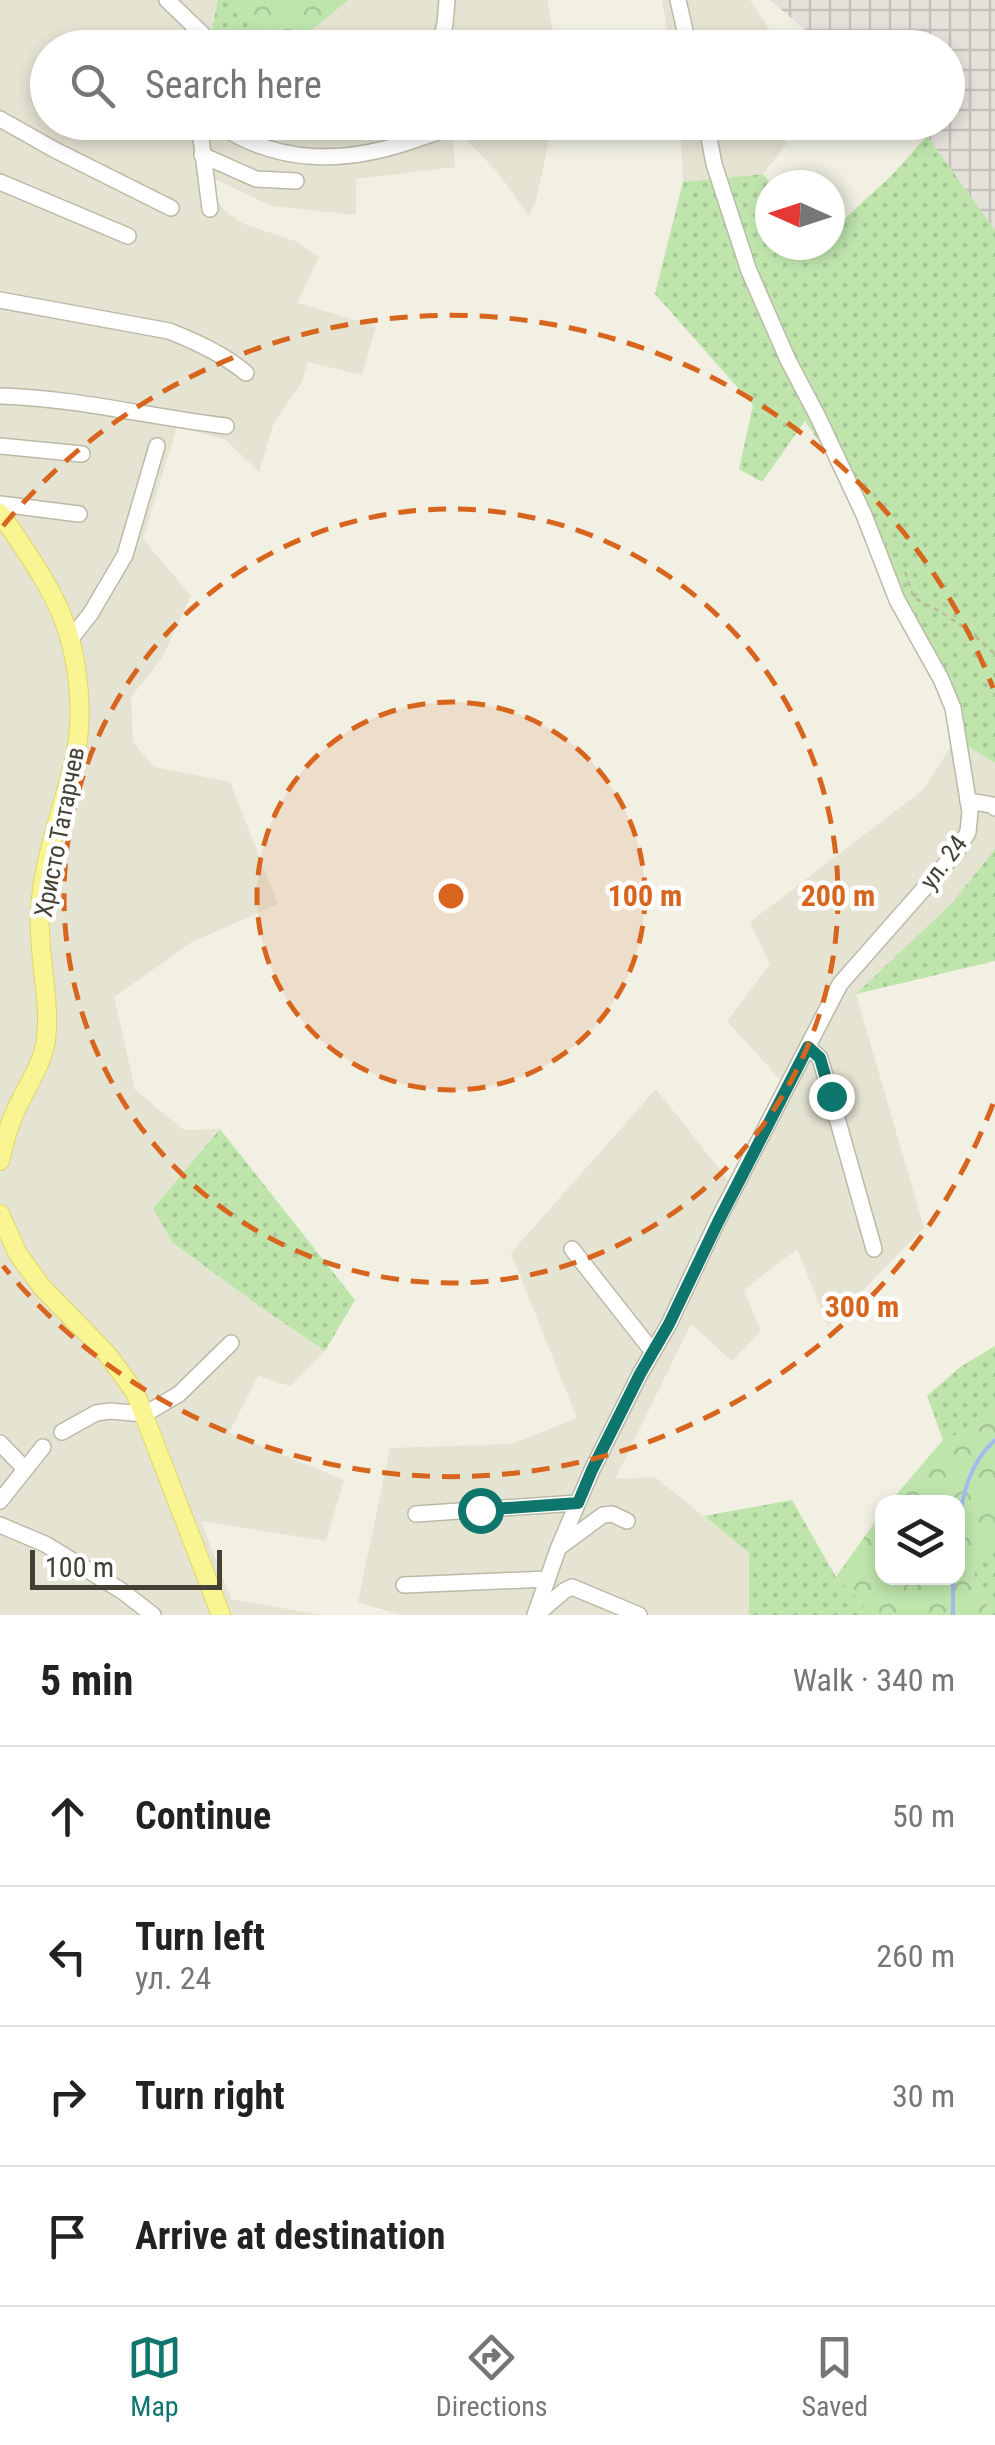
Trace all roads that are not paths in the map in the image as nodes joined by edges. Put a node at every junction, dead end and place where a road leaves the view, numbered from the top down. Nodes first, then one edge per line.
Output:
1 (167, 0) edge
2 (447, 0) edge
3 (678, 0) edge
4 (189, 30) edge
5 (444, 30) edge
6 (686, 30) edge
7 (0, 118) edge
8 (30, 135) edge
9 (38, 140) edge
10 (201, 140) edge
11 (241, 140) edge
12 (414, 140) edge
13 (709, 140) edge
14 (202, 156) junction
15 (296, 181) dead end
16 (0, 182) edge
17 (171, 208) dead end
18 (210, 209) dead end
19 (128, 236) dead end
20 (0, 300) edge
21 (246, 373) dead end
22 (0, 396) edge
23 (226, 426) dead end
24 (0, 446) edge
25 (157, 446) dead end
26 (82, 454) dead end
27 (0, 504) edge
28 (0, 514) edge
29 (79, 514) dead end
30 (69, 642) junction
31 (968, 801) junction
32 (995, 808) edge
33 (808, 1047) junction
34 (0, 1161) edge
35 (0, 1214) edge
36 (572, 1249) dead end
37 (874, 1249) dead end
38 (231, 1343) dead end
39 (653, 1352) junction
40 (145, 1414) junction
41 (62, 1432) dead end
42 (0, 1443) edge
43 (44, 1447) dead end
44 (25, 1468) junction
45 (0, 1501) edge
46 (578, 1503) junction
47 (416, 1514) dead end
48 (626, 1521) dead end
49 (0, 1526) edge
50 (558, 1549) junction
51 (547, 1580) junction
52 (404, 1585) dead end
53 (153, 1615) edge
54 (221, 1615) edge
55 (536, 1615) edge
56 (639, 1615) edge

1 - 4 street
2 - 5 street
3 - 6 street
7 - 8 street
9 - 17 street
10 - 14 street
11 - 12 street
13 - 31 street, ул. 24
14 - 15 street
14 - 18 street
16 - 19 street
20 - 21 street
22 - 23 street
24 - 26 street
25 - 30 street
27 - 29 street
28 - 30 main road, Христо Татарчев
30 - 34 main road, Христо Татарчев
31 - 32 street
31 - 33 street, ул. 24
33 - 37 street
33 - 39 street, ул. 24
35 - 40 main road
36 - 39 street
38 - 40 street
39 - 46 street, ул. 24
40 - 41 street
40 - 54 main road
42 - 44 street
43 - 44 street
44 - 45 street
46 - 47 street
46 - 50 street, ул. 24
48 - 50 street
49 - 53 street
50 - 51 street, ул. 24
51 - 52 street
51 - 55 street, ул. 24
55 - 56 street

